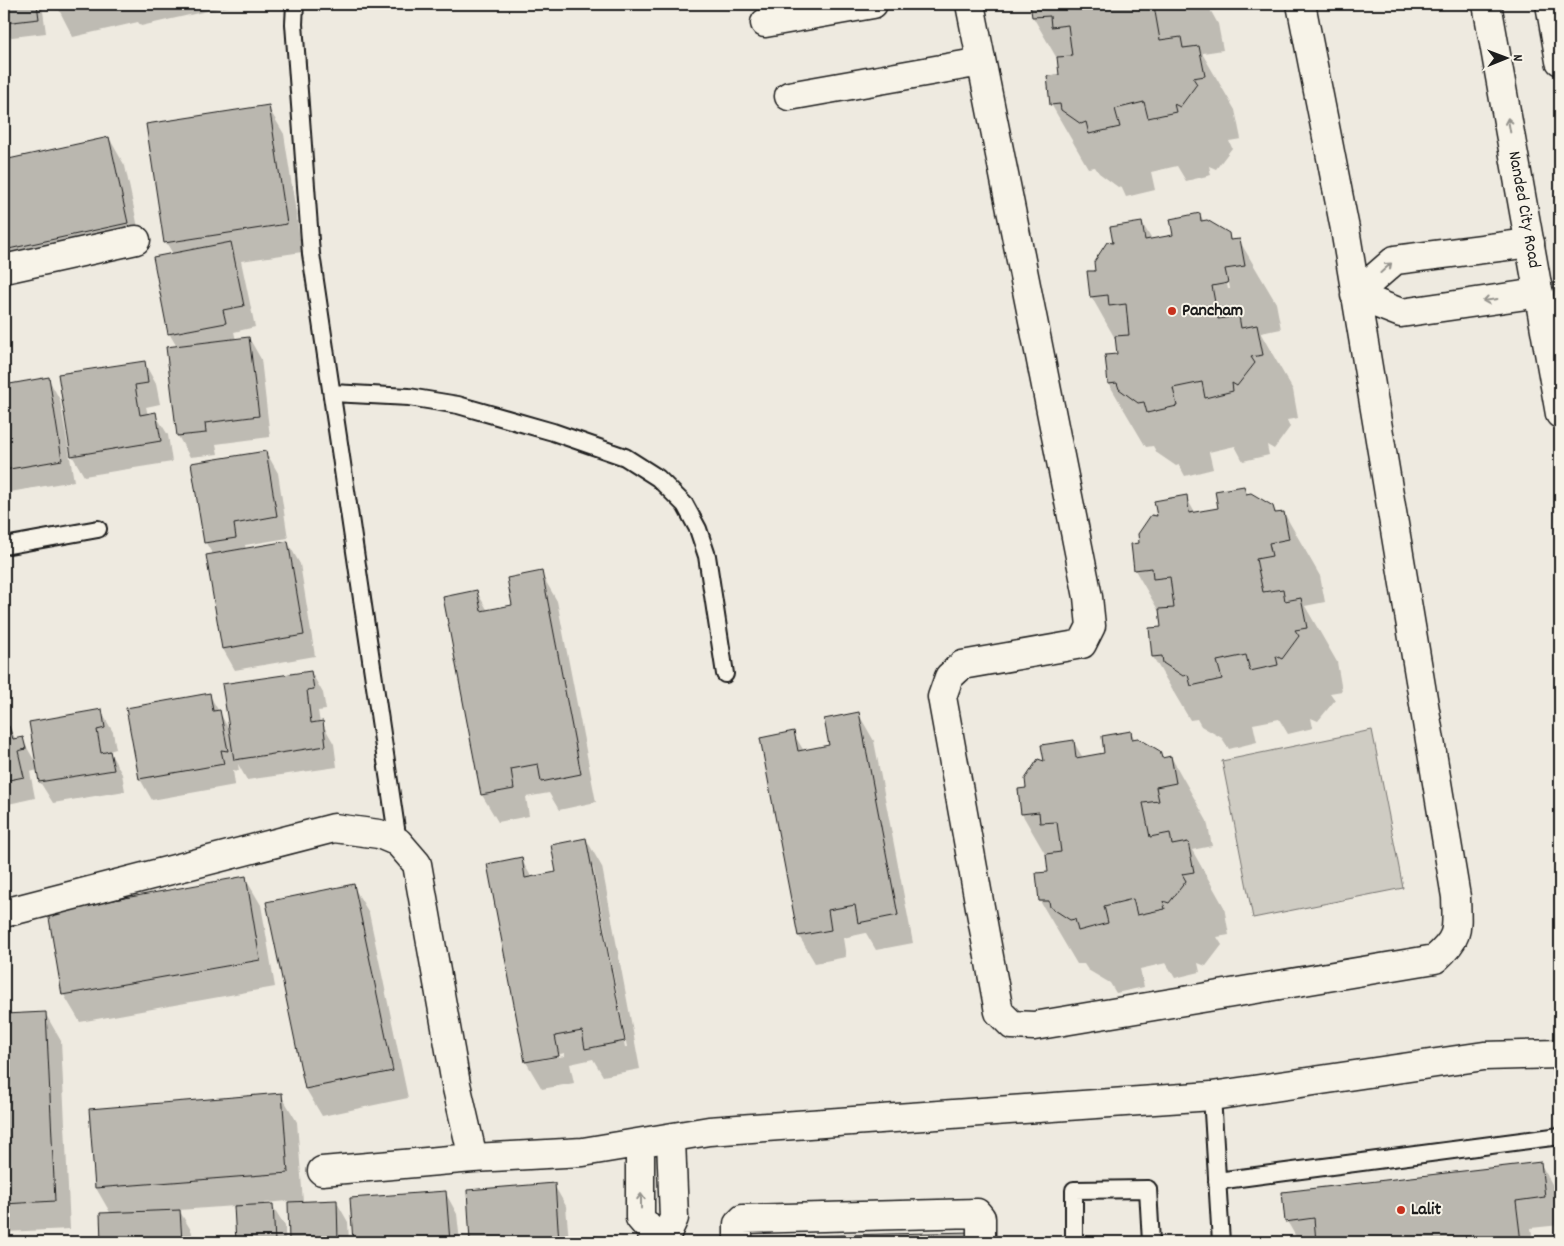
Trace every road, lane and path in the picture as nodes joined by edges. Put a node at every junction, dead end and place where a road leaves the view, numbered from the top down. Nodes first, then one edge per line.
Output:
1 (295, 4) edge
2 (868, 4) edge
3 (970, 4) edge
4 (1301, 4) edge
5 (1488, 4) edge
6 (1550, 4) edge
7 (794, 11) edge
8 (765, 23) dead end
9 (1560, 61) edge
10 (981, 62) junction
11 (789, 96) dead end
12 (136, 240) dead end
13 (1530, 243) junction
14 (4, 269) edge
15 (1539, 293) junction
16 (1356, 295) junction
17 (332, 393) junction
18 (1560, 414) edge
19 (98, 529) dead end
20 (4, 546) edge
21 (726, 674) dead end
22 (398, 842) junction
23 (4, 913) edge
24 (1560, 1054) edge
25 (1212, 1096) junction
26 (1560, 1136) edge
27 (671, 1139) junction
28 (640, 1143) junction
29 (473, 1158) junction
30 (322, 1170) dead end
31 (1217, 1180) junction
32 (662, 1242) edge
33 (738, 1242) edge
34 (981, 1242) edge
35 (1074, 1242) edge
36 (1151, 1242) edge
37 (1221, 1242) edge

1 - 17 lane
2 - 7 street
3 - 10 street
4 - 16 street
13 -> 5 street, Nanded City Road
6 - 9 street
7 - 8 street
10 - 11 street
10 - 16 street
12 - 14 street
13 - 15 street, Nanded City Road
16 -> 13 street
15 -> 16 street
15 - 18 street, Nanded City Road
17 - 21 lane
17 - 22 lane
19 - 20 lane
22 - 23 street
22 - 29 street
24 - 25 street
25 - 27 street
25 - 31 lane
26 - 31 lane
27 - 28 street
27 - 32 street
28 - 29 street
32 -> 28 street
29 - 30 street
31 - 37 lane
33 - 34 street
35 - 36 lane

